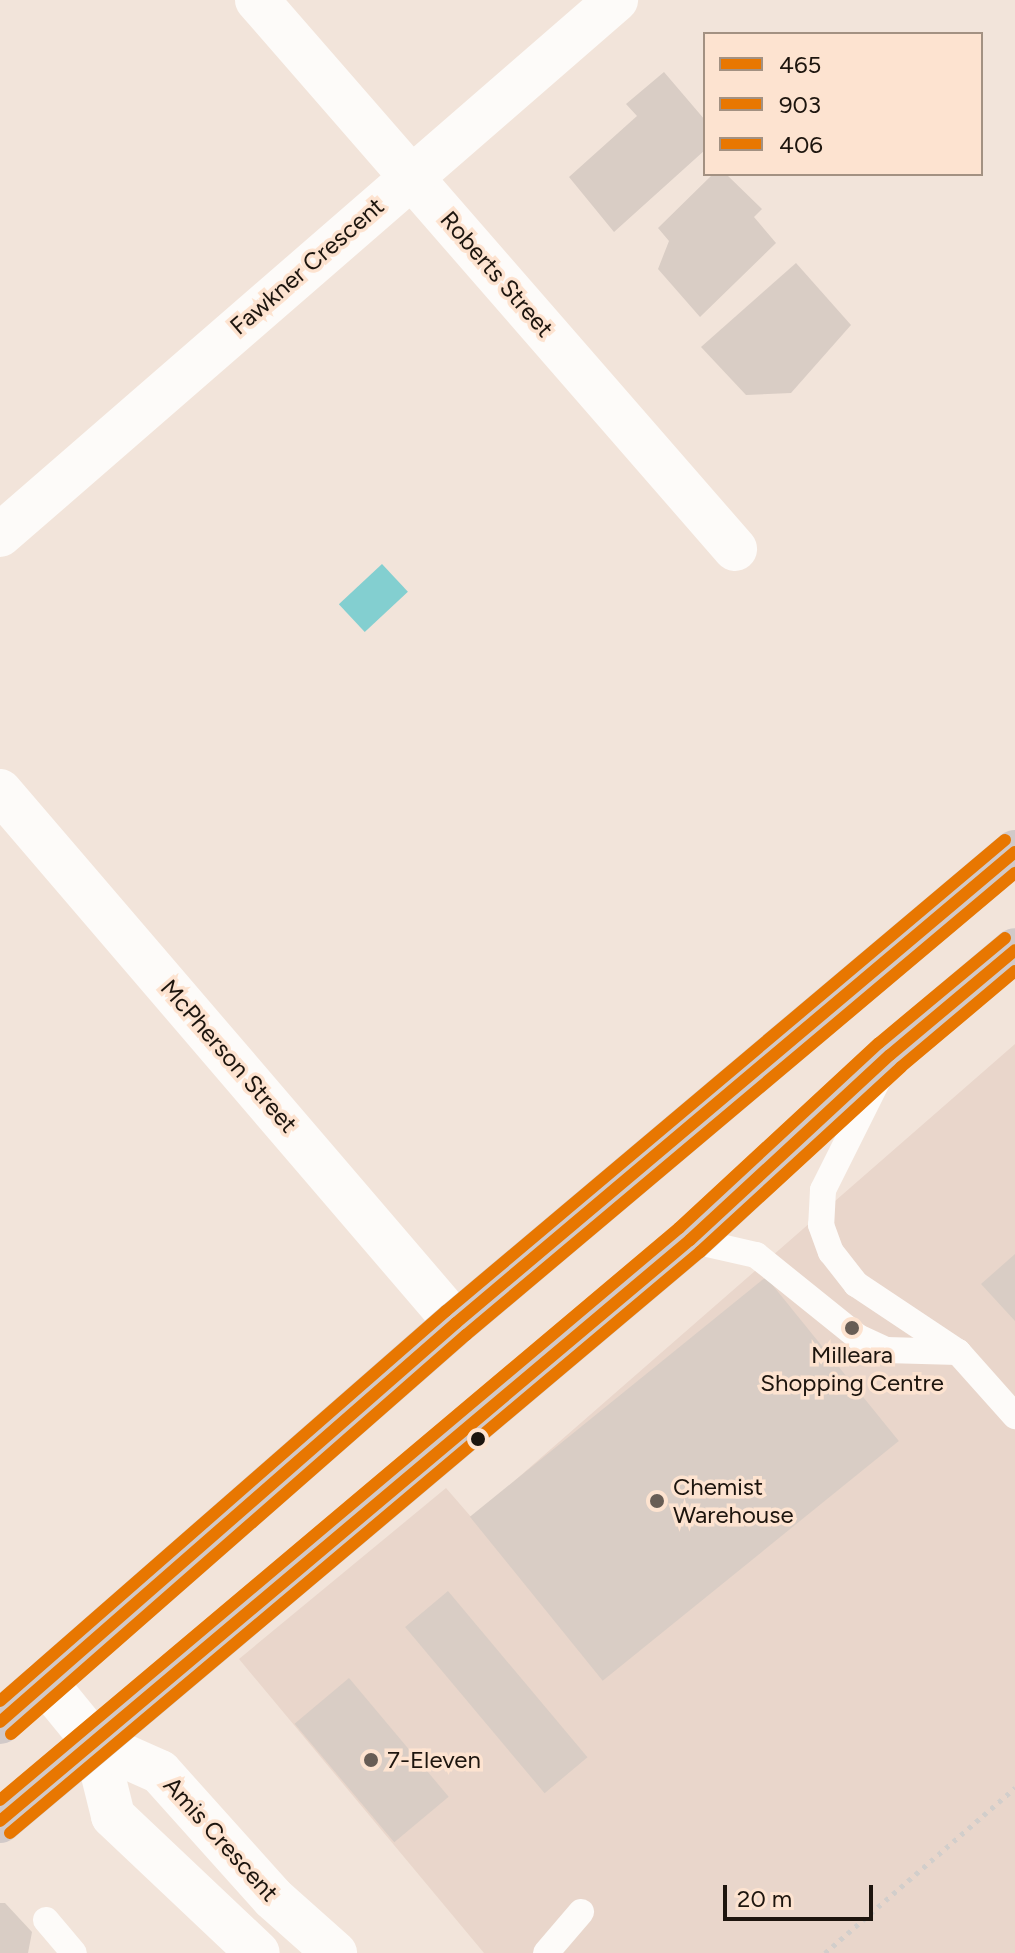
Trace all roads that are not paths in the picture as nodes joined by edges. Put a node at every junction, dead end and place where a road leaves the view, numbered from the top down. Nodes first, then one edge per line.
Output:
1 (257, 0) edge
2 (616, 0) edge
3 (411, 175) junction
4 (0, 535) edge
5 (735, 549) dead end
6 (0, 791) edge
7 (1015, 852) edge
8 (1015, 950) edge
9 (890, 1055) junction
10 (690, 1240) junction
11 (456, 1323) junction
12 (958, 1352) junction
13 (1015, 1416) edge
14 (45, 1682) junction
15 (0, 1722) edge
16 (95, 1743) junction
17 (0, 1821) edge
18 (581, 1912) dead end
19 (46, 1920) dead end
20 (74, 1953) edge
21 (258, 1953) edge
22 (335, 1953) edge
23 (546, 1953) edge

1 - 3 street, Roberts Street
2 - 3 street, Fawkner Crescent
3 - 4 street, Fawkner Crescent
3 - 5 street, Roberts Street
6 - 11 street, McPherson Street
7 - 11 main road
8 - 9 main road
9 - 10 main road
9 - 12 lane
10 - 12 lane
10 - 16 main road
11 - 14 main road
12 - 13 lane
14 - 15 main road
14 - 16 street, Amis Crescent
16 - 17 main road
16 - 21 street, Amis Crescent
16 - 22 street, Amis Crescent
18 - 23 lane
19 - 20 lane

